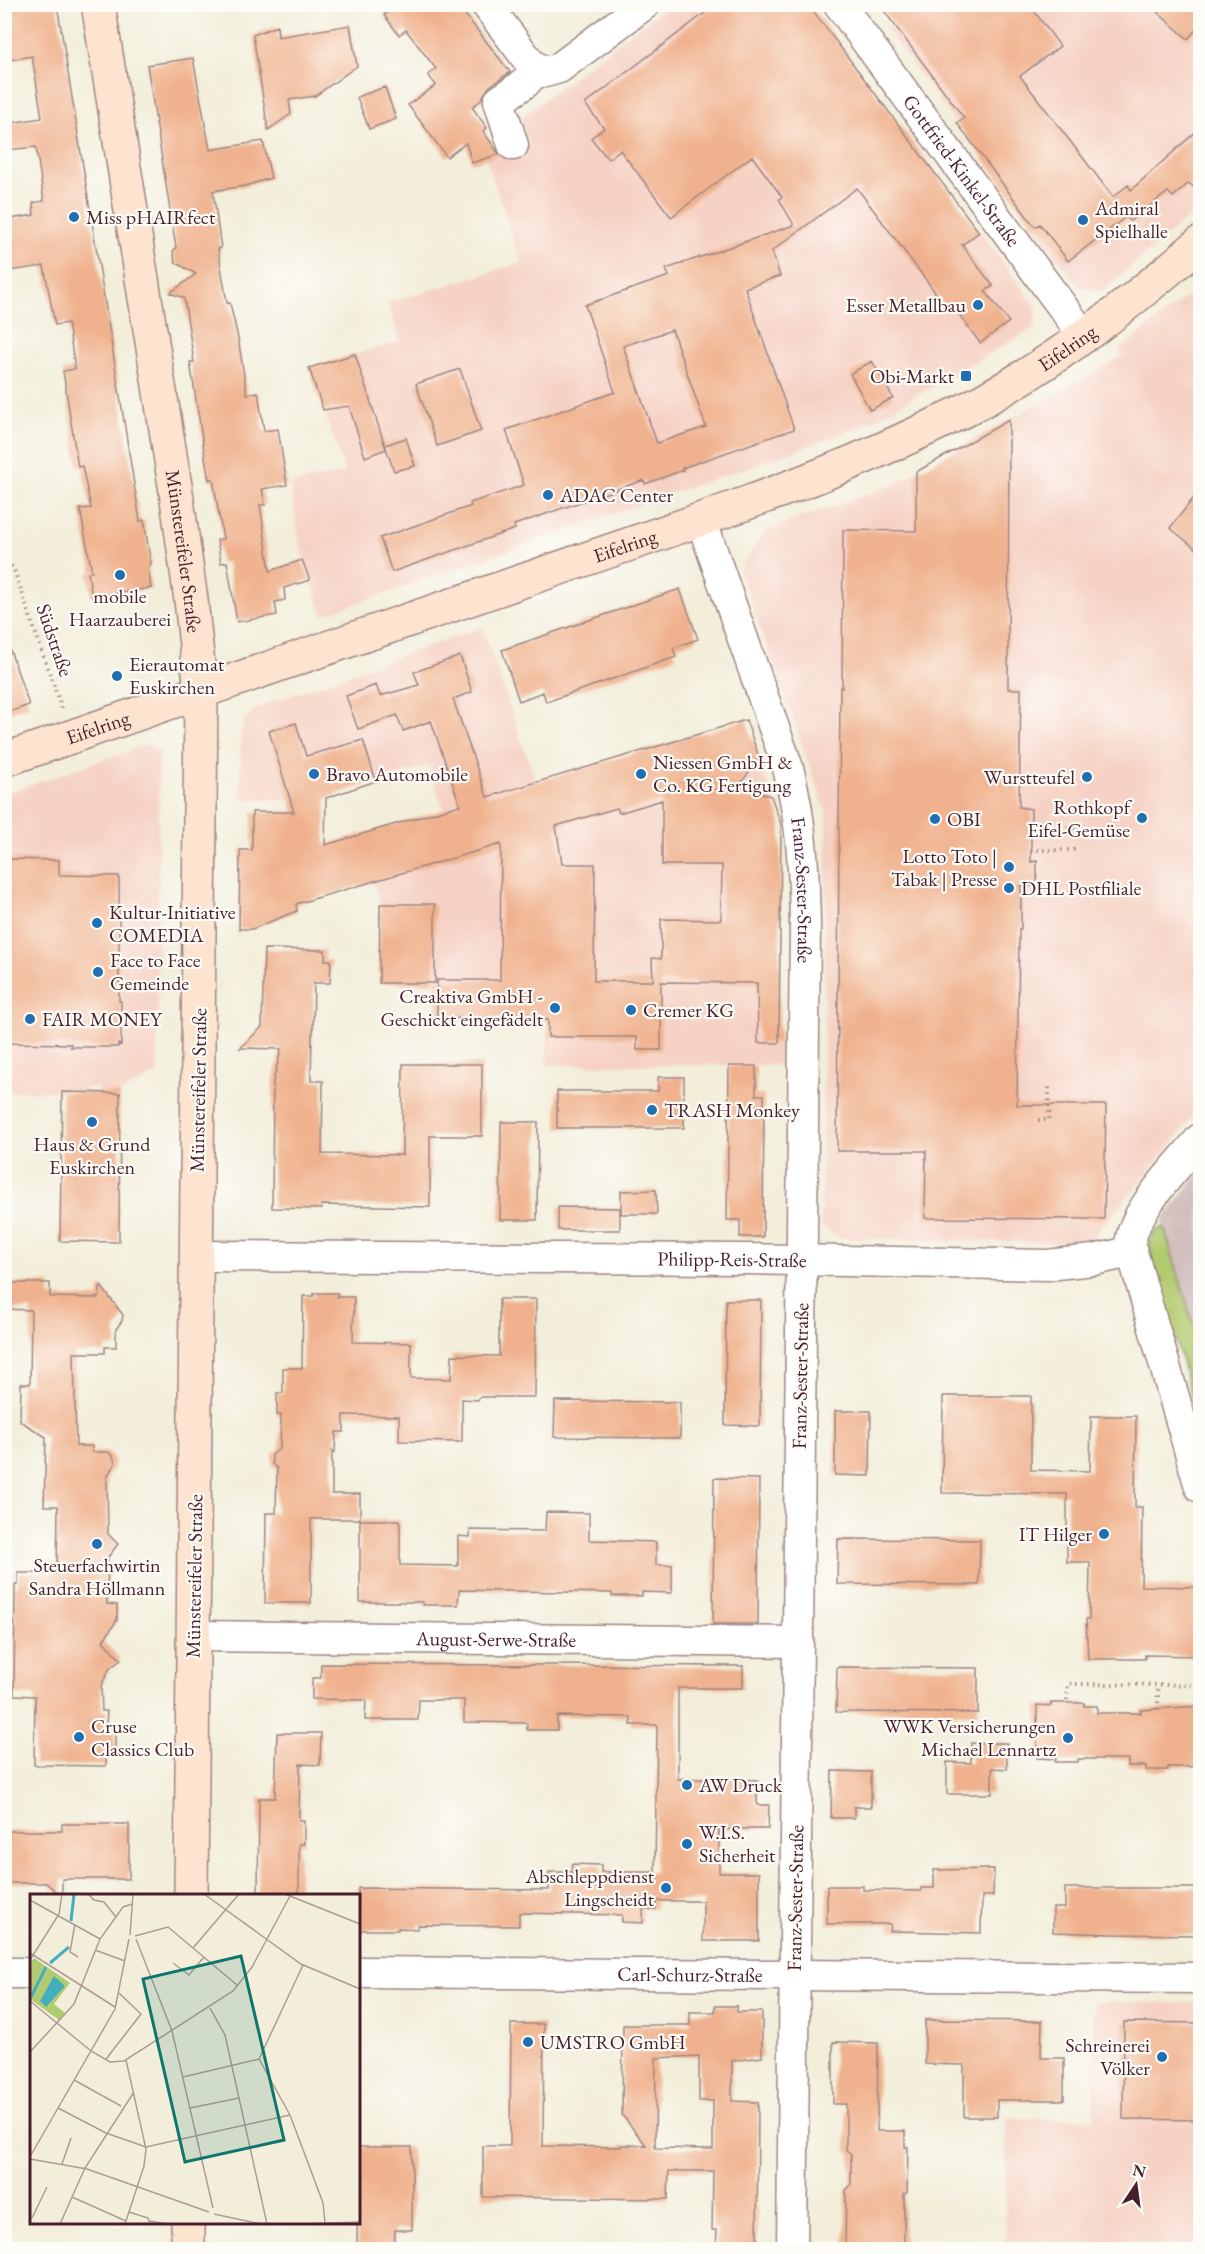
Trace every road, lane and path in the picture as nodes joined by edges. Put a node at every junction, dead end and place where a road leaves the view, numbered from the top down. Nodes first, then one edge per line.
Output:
1 (98, 4) edge
2 (486, 4) edge
3 (645, 4) edge
4 (839, 4) edge
5 (538, 69) junction
6 (513, 145) dead end
7 (1200, 243) edge
8 (1084, 336) junction
9 (701, 519) junction
10 (4, 556) edge
11 (201, 691) junction
12 (71, 736) junction
13 (4, 760) edge
14 (1082, 828) dead end
15 (1031, 829) dead end
16 (1031, 850) dead end
17 (1077, 850) dead end
18 (1049, 1083) dead end
19 (1038, 1120) dead end
20 (1200, 1139) edge
21 (1131, 1252) junction
22 (196, 1256) junction
23 (801, 1260) junction
24 (1200, 1488) edge
25 (193, 1636) junction
26 (798, 1642) junction
27 (1158, 1685) junction
28 (1200, 1685) edge
29 (1067, 1701) dead end
30 (1158, 1709) dead end
31 (191, 1894) edge
32 (360, 1972) edge
33 (4, 1973) edge
34 (30, 1973) edge
35 (795, 1974) junction
36 (1200, 1978) edge
37 (188, 2224) edge
38 (188, 2250) edge
39 (792, 2250) edge

1 - 11 street, Münstereifeler Straße
2 - 5 street
3 - 5 street
4 - 8 street, Gottfried-Kinkel-Straße
5 - 6 street
7 - 8 street, Eifelring
8 - 9 street, Eifelring
9 - 11 street, Eifelring
9 - 23 street, Franz-Sester-Straße
10 - 12 path, Südstraße
11 - 12 street, Eifelring
11 - 22 street, Münstereifeler Straße
12 - 13 street, Eifelring
14 - 15 path
16 - 17 path
18 - 19 path
20 - 21 street
21 - 23 street, Philipp-Reis-Straße
21 - 24 street
22 - 23 street, Philipp-Reis-Straße
22 - 25 street, Münstereifeler Straße
23 - 26 street, Franz-Sester-Straße
25 - 26 street, August-Serwe-Straße
25 - 31 street, Münstereifeler Straße
26 - 35 street, Franz-Sester-Straße
27 - 28 path
27 - 29 path
27 - 30 path
32 - 35 street, Carl-Schurz-Straße
33 - 34 street
35 - 36 street, Carl-Schurz-Straße
35 - 39 street, Franz-Sester-Straße
37 - 38 street

